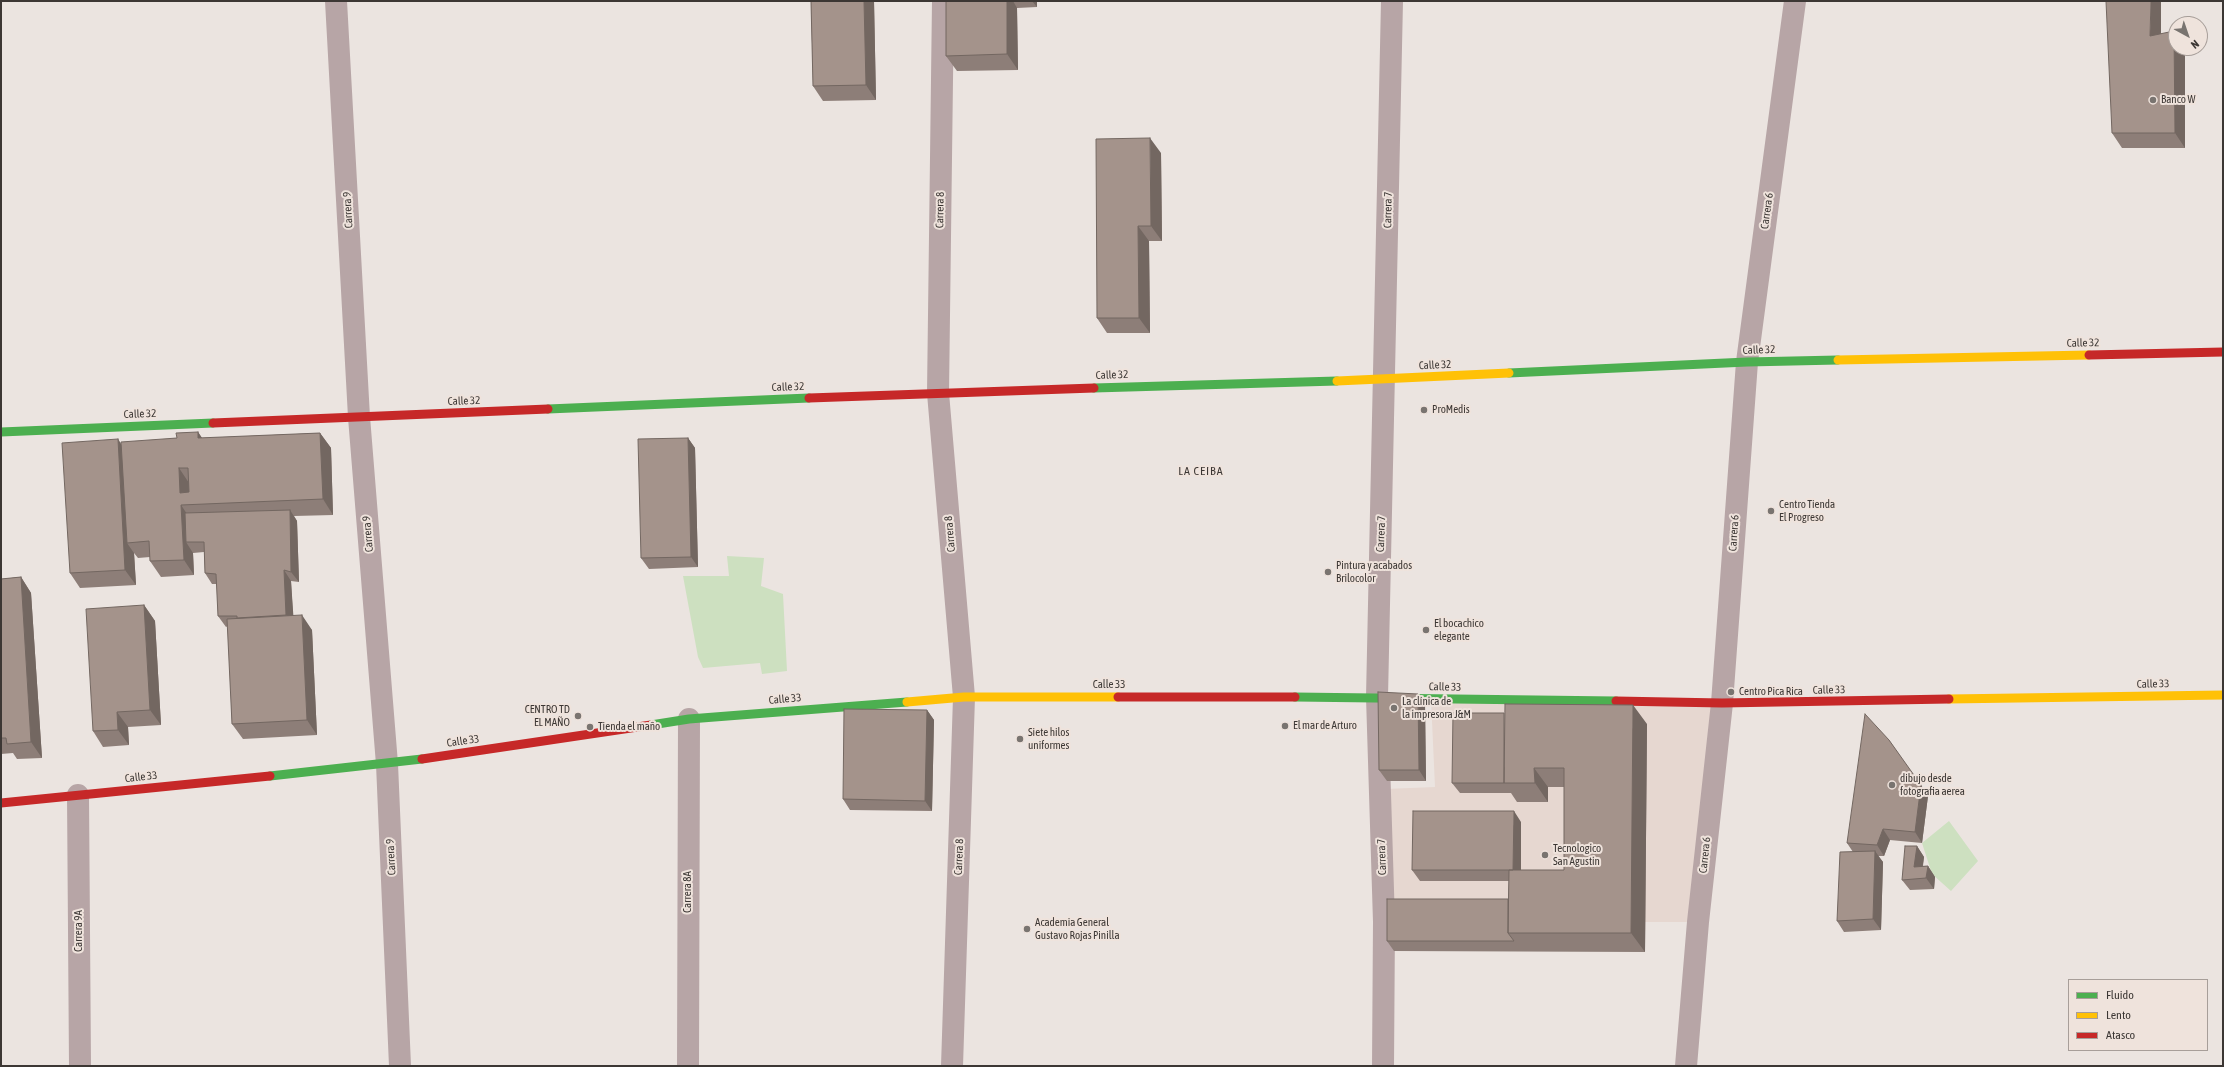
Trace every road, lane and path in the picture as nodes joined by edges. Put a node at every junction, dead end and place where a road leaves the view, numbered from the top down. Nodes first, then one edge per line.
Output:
1 (336, 1) edge
2 (943, 1) edge
3 (1392, 1) edge
4 (1795, 1) edge
5 (2223, 352) edge
6 (1747, 362) junction
7 (1386, 379) junction
8 (938, 393) junction
9 (358, 417) junction
10 (1, 432) edge
11 (2223, 695) edge
12 (964, 696) junction
13 (1377, 697) junction
14 (1722, 703) junction
15 (689, 719) junction
16 (387, 764) junction
17 (78, 795) junction
18 (1, 803) edge
19 (80, 1066) edge
20 (400, 1066) edge
21 (688, 1066) edge
22 (952, 1066) edge
23 (1383, 1066) edge
24 (1686, 1066) edge

1 - 9 street, Carrera 9
2 - 8 street, Carrera 8
3 - 7 street, Carrera 7
4 - 6 street, Carrera 6
5 - 6 street, Calle 32
6 - 7 street, Calle 32
6 - 14 street, Carrera 6
7 - 8 street, Calle 32
7 - 13 street, Carrera 7
8 - 9 street, Calle 32
8 - 12 street, Carrera 8
9 - 10 street, Calle 32
9 - 16 street, Carrera 9
11 - 14 street, Calle 33
12 - 13 street, Calle 33
12 - 15 street, Calle 33
12 - 22 street, Carrera 8
13 - 14 street, Calle 33
13 - 23 street, Carrera 7
14 - 24 street, Carrera 6
15 - 16 street, Calle 33
15 - 21 street, Carrera 8A
16 - 17 street, Calle 33
16 - 20 street, Carrera 9
17 - 18 street, Calle 33
17 - 19 street, Carrera 9A

